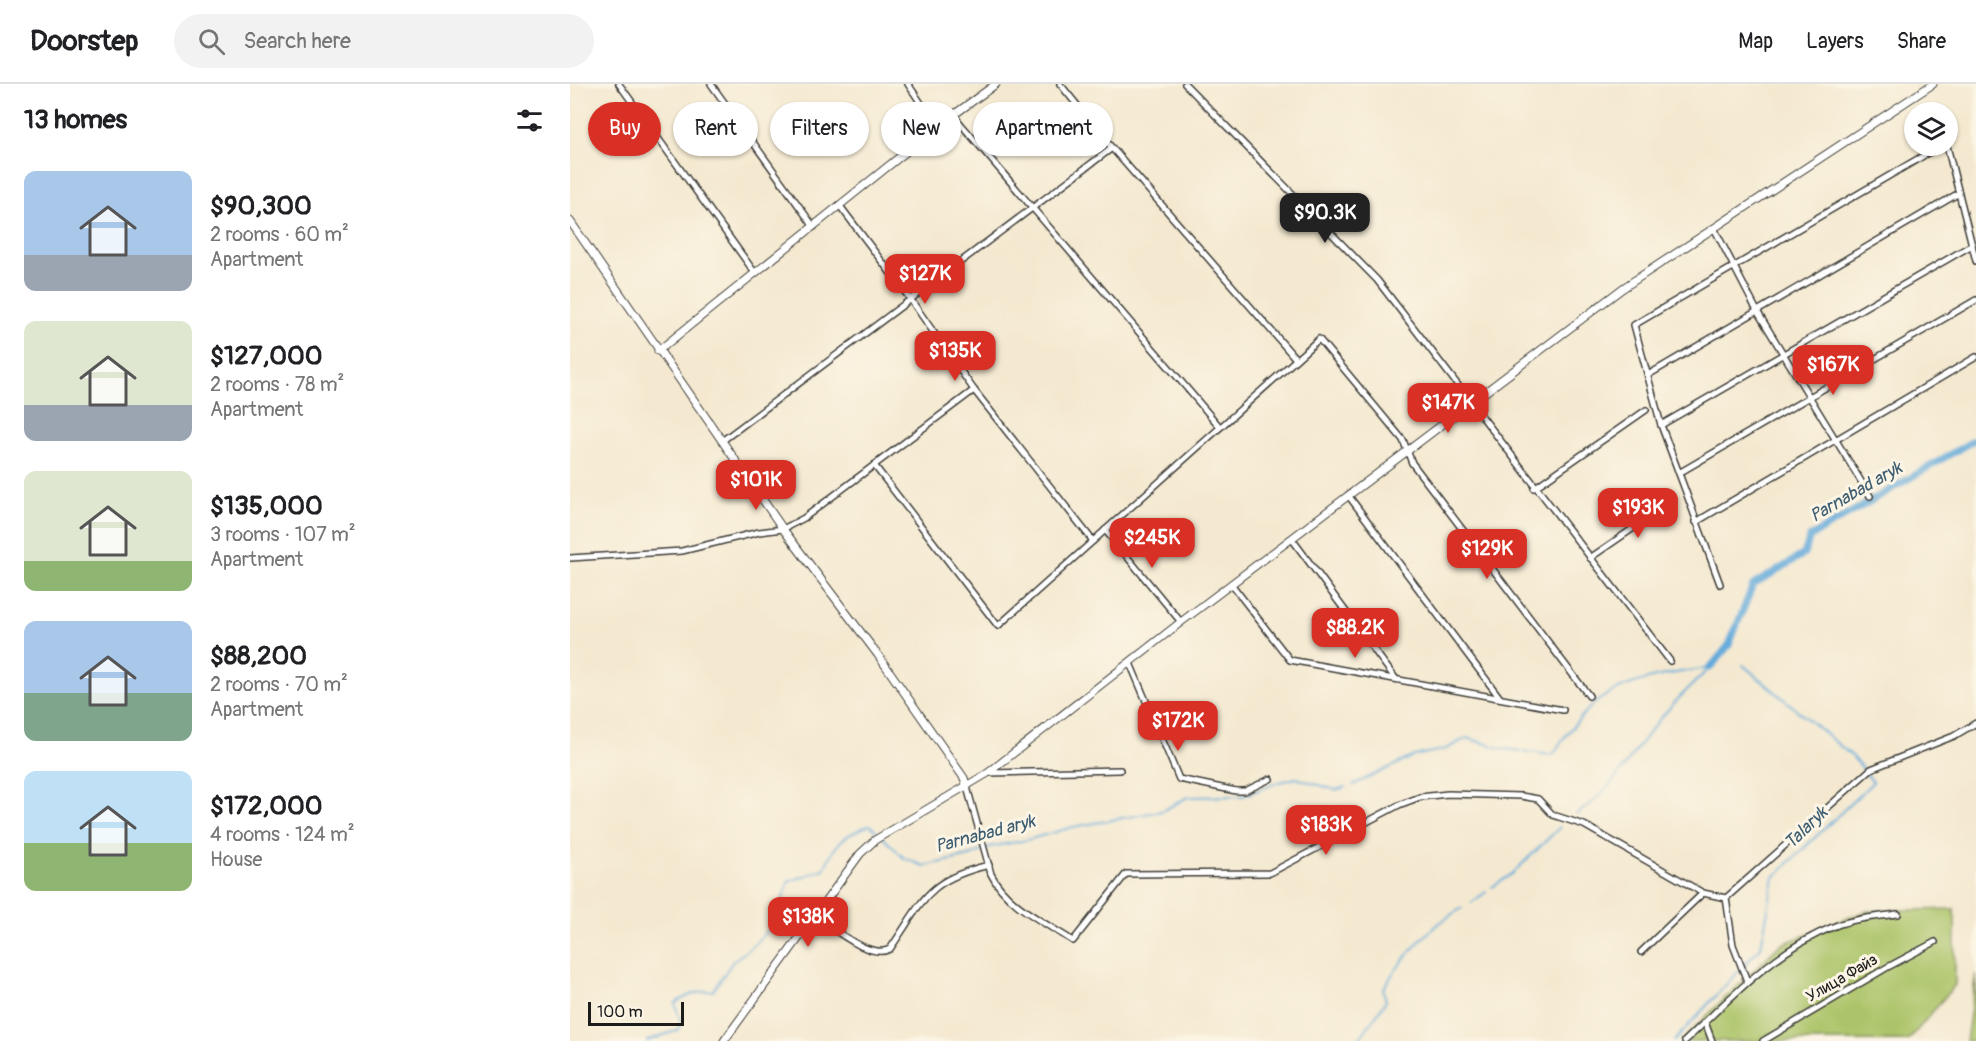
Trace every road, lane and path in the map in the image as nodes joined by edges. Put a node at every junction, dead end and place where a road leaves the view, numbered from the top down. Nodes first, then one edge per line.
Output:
1 (619, 84) edge
2 (711, 84) edge
3 (908, 84) edge
4 (996, 84) edge
5 (1060, 84) edge
6 (1185, 84) edge
7 (1932, 84) edge
8 (920, 102) edge
9 (1075, 102) edge
10 (961, 112) edge
11 (961, 125) edge
12 (1113, 149) edge
13 (901, 156) edge
14 (1101, 156) edge
15 (1923, 156) edge
16 (1950, 156) edge
17 (1959, 193) junction
18 (840, 206) junction
19 (1033, 208) junction
20 (570, 221) edge
21 (814, 227) junction
22 (1714, 228) junction
23 (1972, 244) junction
24 (1976, 261) edge
25 (1734, 267) junction
26 (754, 273) junction
27 (911, 300) junction
28 (1976, 300) edge
29 (1757, 311) junction
30 (658, 351) junction
31 (1782, 354) junction
32 (1976, 357) edge
33 (1296, 359) junction
34 (1648, 375) junction
35 (974, 390) junction
36 (1809, 397) junction
37 (1471, 401) junction
38 (1646, 410) dead end
39 (1661, 425) junction
40 (1220, 427) junction
41 (1834, 440) junction
42 (722, 441) junction
43 (1407, 451) junction
44 (874, 465) junction
45 (1679, 473) junction
46 (1534, 488) junction
47 (1348, 495) junction
48 (1870, 496) dead end
49 (1673, 501) dead end
50 (1696, 522) junction
51 (783, 529) junction
52 (1105, 530) junction
53 (1292, 539) junction
54 (1093, 541) junction
55 (570, 558) edge
56 (1590, 558) junction
57 (1720, 584) dead end
58 (1232, 585) junction
59 (1181, 622) junction
60 (1670, 661) dead end
61 (1130, 663) junction
62 (1395, 678) junction
63 (1589, 696) dead end
64 (1500, 698) junction
65 (1563, 710) dead end
66 (1976, 723) edge
67 (1119, 770) dead end
68 (988, 773) junction
69 (1270, 779) dead end
70 (967, 787) junction
71 (989, 865) junction
72 (1703, 893) junction
73 (1725, 898) junction
74 (1898, 914) dead end
75 (816, 917) junction
76 (1935, 942) dead end
77 (1641, 952) dead end
78 (1747, 981) junction
79 (1705, 1023) junction
80 (724, 1041) edge
81 (1685, 1041) edge
82 (1712, 1041) edge
83 (1763, 1041) edge

1 - 26 street
2 - 21 street
3 - 8 street
4 - 10 street
5 - 9 street
6 - 37 street
7 - 22 street
11 - 19 street
12 - 33 street
13 - 18 street
14 - 19 street
15 - 25 street
16 - 17 street
17 - 23 street
17 - 29 street
18 - 21 street
18 - 27 street
19 - 27 street
19 - 40 street
20 - 30 street
21 - 26 street
22 - 25 street
22 - 37 street
23 - 24 street
23 - 31 street
25 - 29 street
25 - 34 street
26 - 30 street
27 - 35 street
27 - 42 street
28 - 36 street
29 - 31 street
29 - 34 street
30 - 42 street
31 - 36 street
31 - 39 street
32 - 41 street
33 - 40 street
33 - 43 street
34 - 39 street
35 - 44 street
35 - 54 street
36 - 41 street
36 - 45 street
37 - 43 street
37 - 46 street
38 - 46 street
39 - 45 street
40 - 52 street
41 - 48 street
41 - 50 street
42 - 51 street
43 - 47 street
43 - 63 street
44 - 51 street
44 - 54 street
45 - 50 street
46 - 56 street
47 - 53 street
47 - 64 street
49 - 56 street
50 - 57 street
51 - 55 street
51 - 70 street
52 - 54 street
52 - 59 street
53 - 58 street
53 - 62 street
56 - 60 street
58 - 59 street
58 - 62 street
59 - 61 street
61 - 68 street
61 - 69 street
62 - 64 street
64 - 65 street
66 - 73 street
67 - 68 street
68 - 70 street
70 - 71 street
70 - 75 street
71 - 72 street
71 - 75 street
72 - 73 street
72 - 77 street
73 - 78 street
74 - 78 street
75 - 80 street
76 - 83 street, Улица Файз
78 - 79 street
79 - 81 street
79 - 82 street

